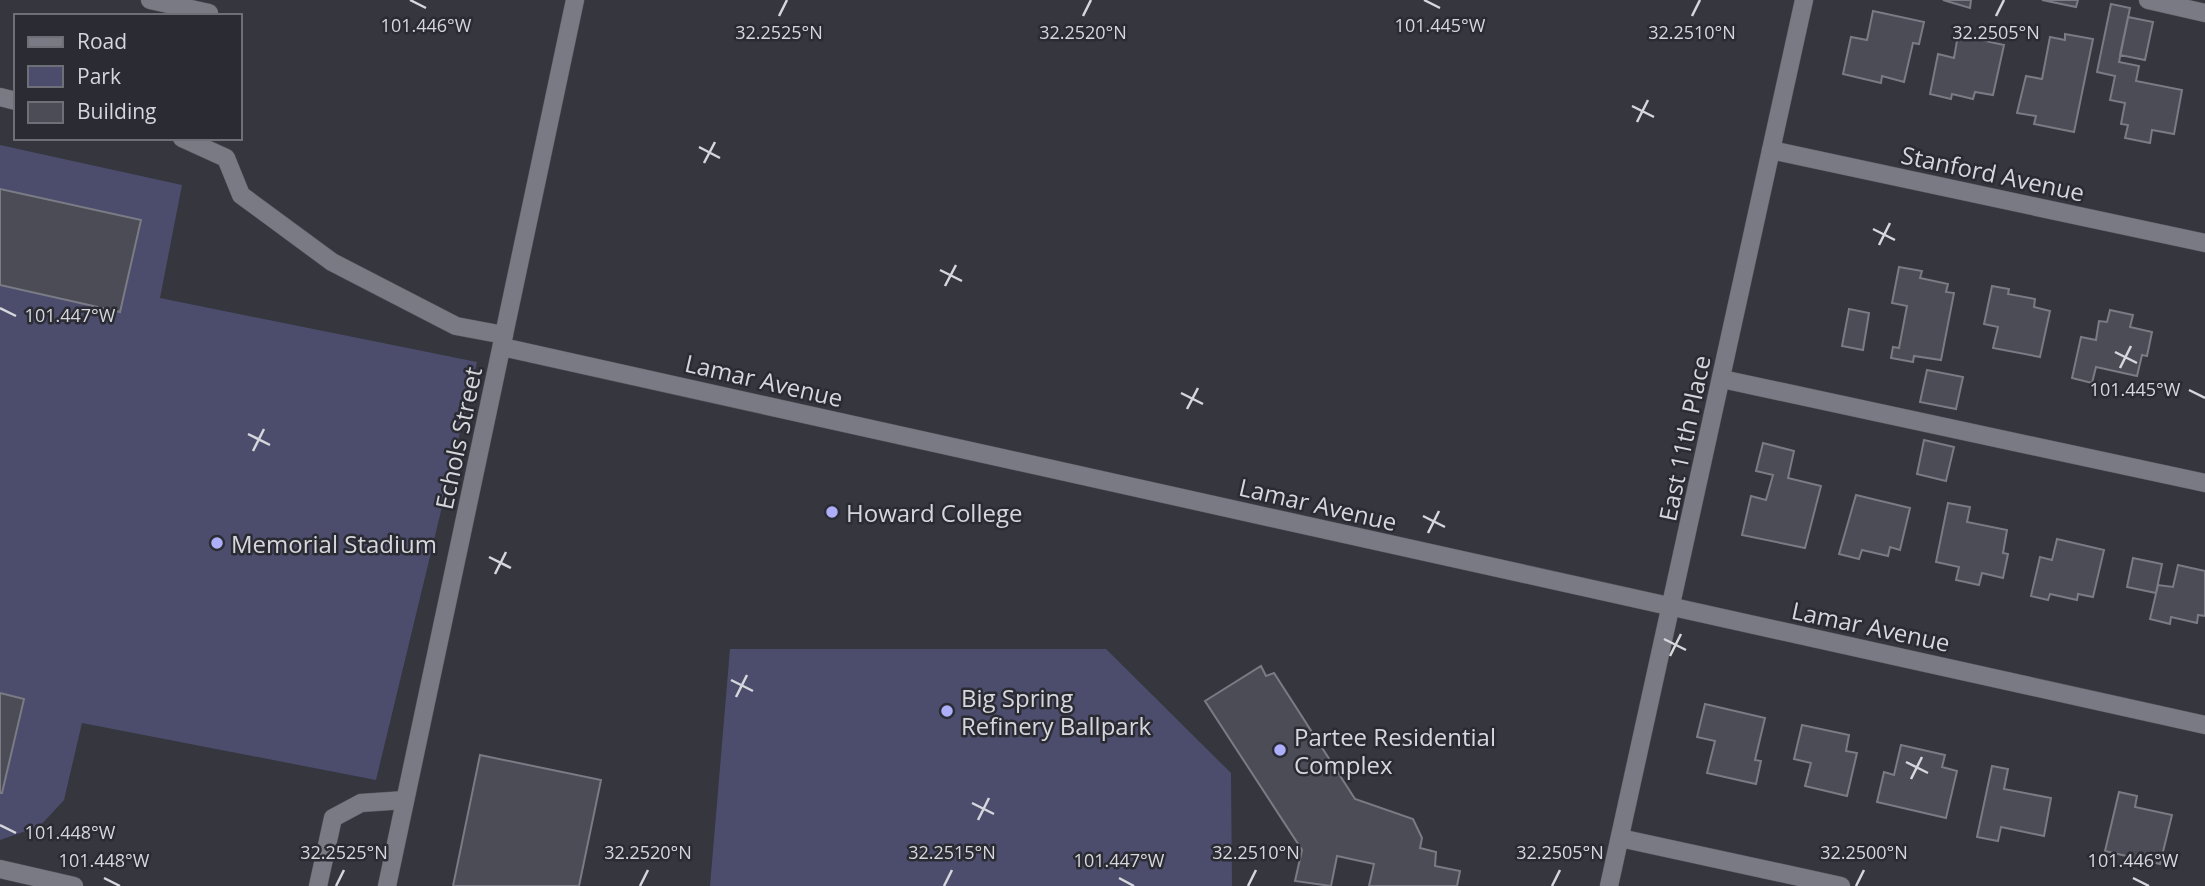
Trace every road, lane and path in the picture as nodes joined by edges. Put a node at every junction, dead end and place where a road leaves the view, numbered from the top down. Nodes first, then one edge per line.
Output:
1 (150, 0) edge
2 (575, 0) edge
3 (1804, 0) edge
4 (2148, 0) edge
5 (2205, 13) edge
6 (209, 14) edge
7 (186, 140) edge
8 (1771, 150) junction
9 (2205, 243) edge
10 (503, 341) junction
11 (1722, 379) junction
12 (2205, 483) edge
13 (1672, 608) junction
14 (2205, 725) edge
15 (405, 800) junction
16 (1620, 838) junction
17 (0, 869) edge
18 (74, 886) edge
19 (318, 886) edge
20 (387, 886) edge
21 (1609, 886) edge
22 (1841, 886) edge

1 - 6 street
2 - 10 street, Echols Street
3 - 8 street, East 11th Place
4 - 5 street
7 - 10 street, Lamar Avenue
8 - 9 street, Stanford Avenue
8 - 11 street, East 11th Place
10 - 13 street, Lamar Avenue
10 - 15 street, Echols Street
11 - 12 street
11 - 13 street, East 11th Place
13 - 14 street, Lamar Avenue
13 - 16 street, East 11th Place
15 - 19 street
15 - 20 street, Echols Street
16 - 21 street, East 11th Place
16 - 22 street
17 - 18 street

